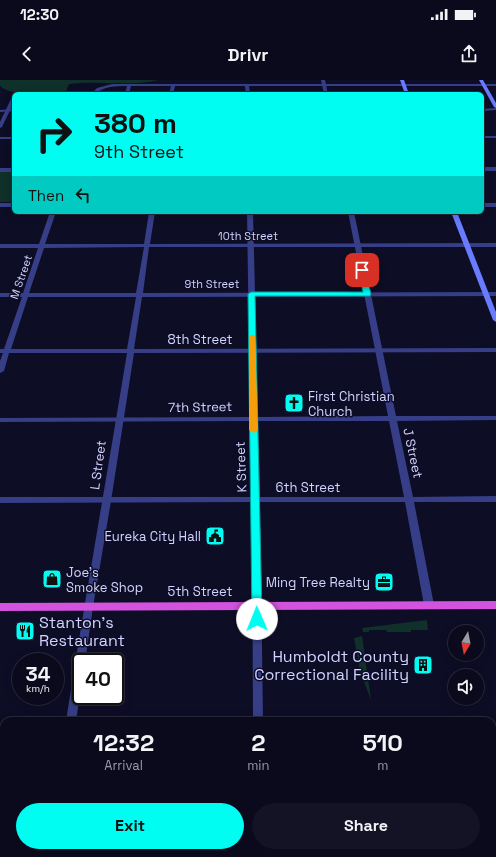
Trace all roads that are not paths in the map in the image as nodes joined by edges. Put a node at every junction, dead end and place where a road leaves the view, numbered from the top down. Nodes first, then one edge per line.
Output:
1 (323, 80) edge
2 (402, 80) edge
3 (481, 80) edge
4 (324, 85) junction
5 (404, 85) junction
6 (484, 85) junction
7 (496, 85) edge
8 (129, 86) junction
9 (173, 86) junction
10 (247, 86) junction
11 (94, 92) edge
12 (128, 92) edge
13 (172, 92) edge
14 (248, 92) edge
15 (326, 92) edge
16 (407, 92) edge
17 (12, 102) edge
18 (496, 108) edge
19 (0, 110) edge
20 (7, 110) junction
21 (12, 110) edge
22 (484, 110) edge
23 (0, 125) edge
24 (484, 137) edge
25 (496, 137) edge
26 (0, 138) edge
27 (12, 138) edge
28 (484, 169) edge
29 (496, 169) edge
30 (0, 170) edge
31 (12, 170) edge
32 (0, 205) edge
33 (12, 205) edge
34 (484, 205) edge
35 (496, 205) edge
36 (52, 214) edge
37 (152, 214) edge
38 (250, 214) edge
39 (350, 214) edge
40 (455, 214) edge
41 (357, 245) junction
42 (467, 245) junction
43 (496, 245) edge
44 (0, 246) edge
45 (42, 246) junction
46 (146, 246) junction
47 (250, 246) junction
48 (139, 294) junction
49 (251, 294) junction
50 (367, 294) junction
51 (485, 294) junction
52 (496, 294) edge
53 (0, 295) edge
54 (25, 295) junction
55 (496, 320) edge
56 (252, 350) junction
57 (379, 350) junction
58 (496, 350) edge
59 (3, 351) edge
60 (130, 351) junction
61 (0, 371) edge
62 (392, 418) junction
63 (496, 418) edge
64 (254, 419) junction
65 (0, 420) edge
66 (119, 420) junction
67 (496, 499) edge
68 (0, 500) edge
69 (256, 500) junction
70 (410, 500) junction
71 (107, 501) junction
72 (429, 605) junction
73 (496, 605) edge
74 (256, 606) junction
75 (0, 607) edge
76 (88, 607) junction
77 (72, 717) edge
78 (258, 717) edge

1 - 4 street
2 - 5 main road
3 - 6 main road
4 - 5 street
4 - 10 street
4 - 15 street
5 - 6 street
5 - 16 main road
6 - 7 street
6 - 18 main road
8 - 9 street
8 - 11 street
8 - 12 street
9 - 10 street
9 - 13 street
10 - 14 street
17 - 20 street
18 - 22 street
19 - 20 street
20 - 21 street
20 - 23 street
24 - 25 street
26 - 27 street
28 - 29 street
30 - 31 street
32 - 33 street
34 - 35 street
36 - 45 street, M Street
37 - 46 street, L Street
38 - 47 street, K Street
39 - 41 street, J Street
40 - 42 main road
41 - 42 street, 10th Street
41 - 47 street, 10th Street
41 - 50 street, J Street
42 - 43 street, 10th Street
42 - 51 main road
44 - 45 street, 10th Street
45 - 46 street, 10th Street
45 - 54 street, M Street
46 - 47 street, 10th Street
46 - 48 street, L Street
47 - 49 street, K Street
48 - 49 street, 9th Street
48 - 54 street, 9th Street
48 - 60 street, L Street
49 - 50 street, 9th Street
49 - 56 street, K Street
50 - 51 street, 9th Street
50 - 57 street, J Street
51 - 52 street, 9th Street
51 - 55 main road
53 - 54 street, 9th Street
54 - 59 street, M Street
56 - 57 street, 8th Street
56 - 60 street, 8th Street
56 - 64 street, K Street
57 - 58 street, 8th Street
57 - 62 street, J Street
59 - 60 street, 8th Street
59 - 61 street, M Street
60 - 66 street, L Street
62 - 63 street, 7th Street
62 - 64 street, 7th Street
62 - 70 street, J Street
64 - 66 street, 7th Street
64 - 69 street, K Street
65 - 66 street, 7th Street
66 - 71 street, L Street
67 - 70 street, 6th Street
68 - 71 street, 6th Street
69 - 70 street, 6th Street
69 - 71 street, 6th Street
69 - 74 street, K Street
70 - 72 street, J Street
71 - 76 street, L Street
72 - 73 highway, 5th Street
72 - 74 highway, 5th Street
74 - 76 highway, 5th Street
74 - 78 street, K Street
75 - 76 highway, 5th Street
76 - 77 street, L Street

